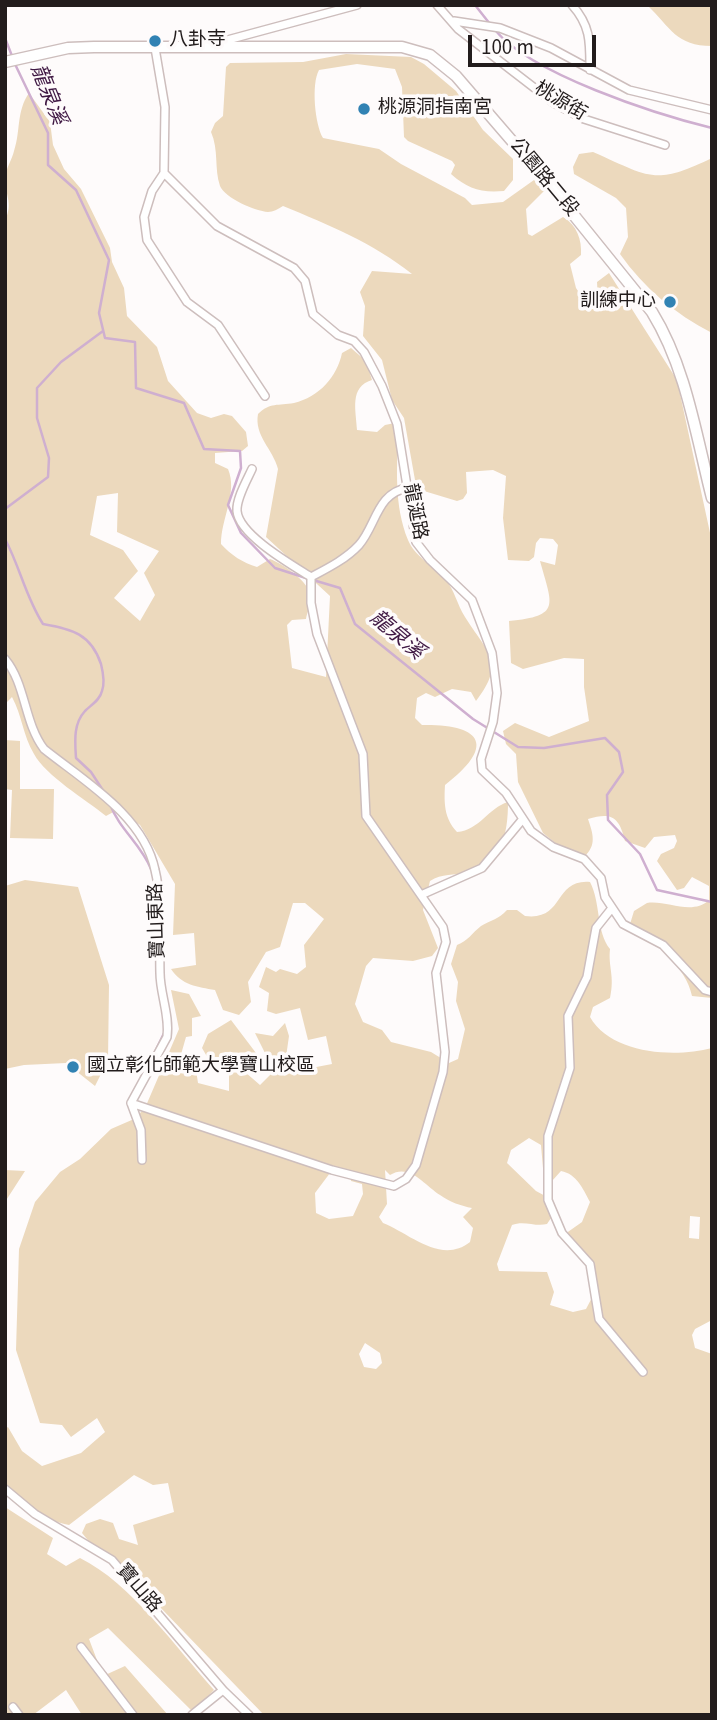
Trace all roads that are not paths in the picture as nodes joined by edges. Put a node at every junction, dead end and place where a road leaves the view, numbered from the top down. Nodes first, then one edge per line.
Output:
1 (357, 5) edge
2 (437, 5) edge
3 (572, 5) edge
4 (454, 21) junction
5 (155, 48) junction
6 (199, 49) junction
7 (7, 62) edge
8 (590, 70) junction
9 (712, 110) edge
10 (665, 145) dead end
11 (164, 173) junction
12 (265, 396) dead end
13 (252, 469) dead end
14 (408, 488) junction
15 (712, 498) edge
16 (312, 576) junction
17 (5, 659) edge
18 (522, 820) junction
19 (421, 895) junction
20 (612, 908) junction
21 (712, 992) edge
22 (131, 1102) junction
23 (142, 1160) dead end
24 (643, 1372) dead end
25 (5, 1489) edge
26 (80, 1647) dead end
27 (223, 1690) junction
28 (13, 1707) dead end
29 (19, 1715) edge
30 (132, 1715) edge
31 (192, 1715) edge
32 (249, 1715) edge

1 - 6 street
2 - 4 street, 桃源街
3 - 8 street
4 - 8 street
4 - 10 street, 桃源街
5 - 6 main road, 公園路二段
5 - 7 main road, 公園路二段
5 - 11 street
6 - 15 main road, 公園路二段
8 - 9 street
11 - 12 street
11 - 14 street, 龍涎路
13 - 16 street
14 - 16 street
14 - 18 street, 龍涎路
16 - 19 street
17 - 22 street, 寶山東路
18 - 19 street
18 - 20 street, 龍涎路
19 - 22 street
20 - 21 street, 龍涎路
20 - 24 street
22 - 23 street
25 - 27 street, 寶山路
26 - 30 street
27 - 31 street
27 - 32 street, 寶山路
28 - 29 street

